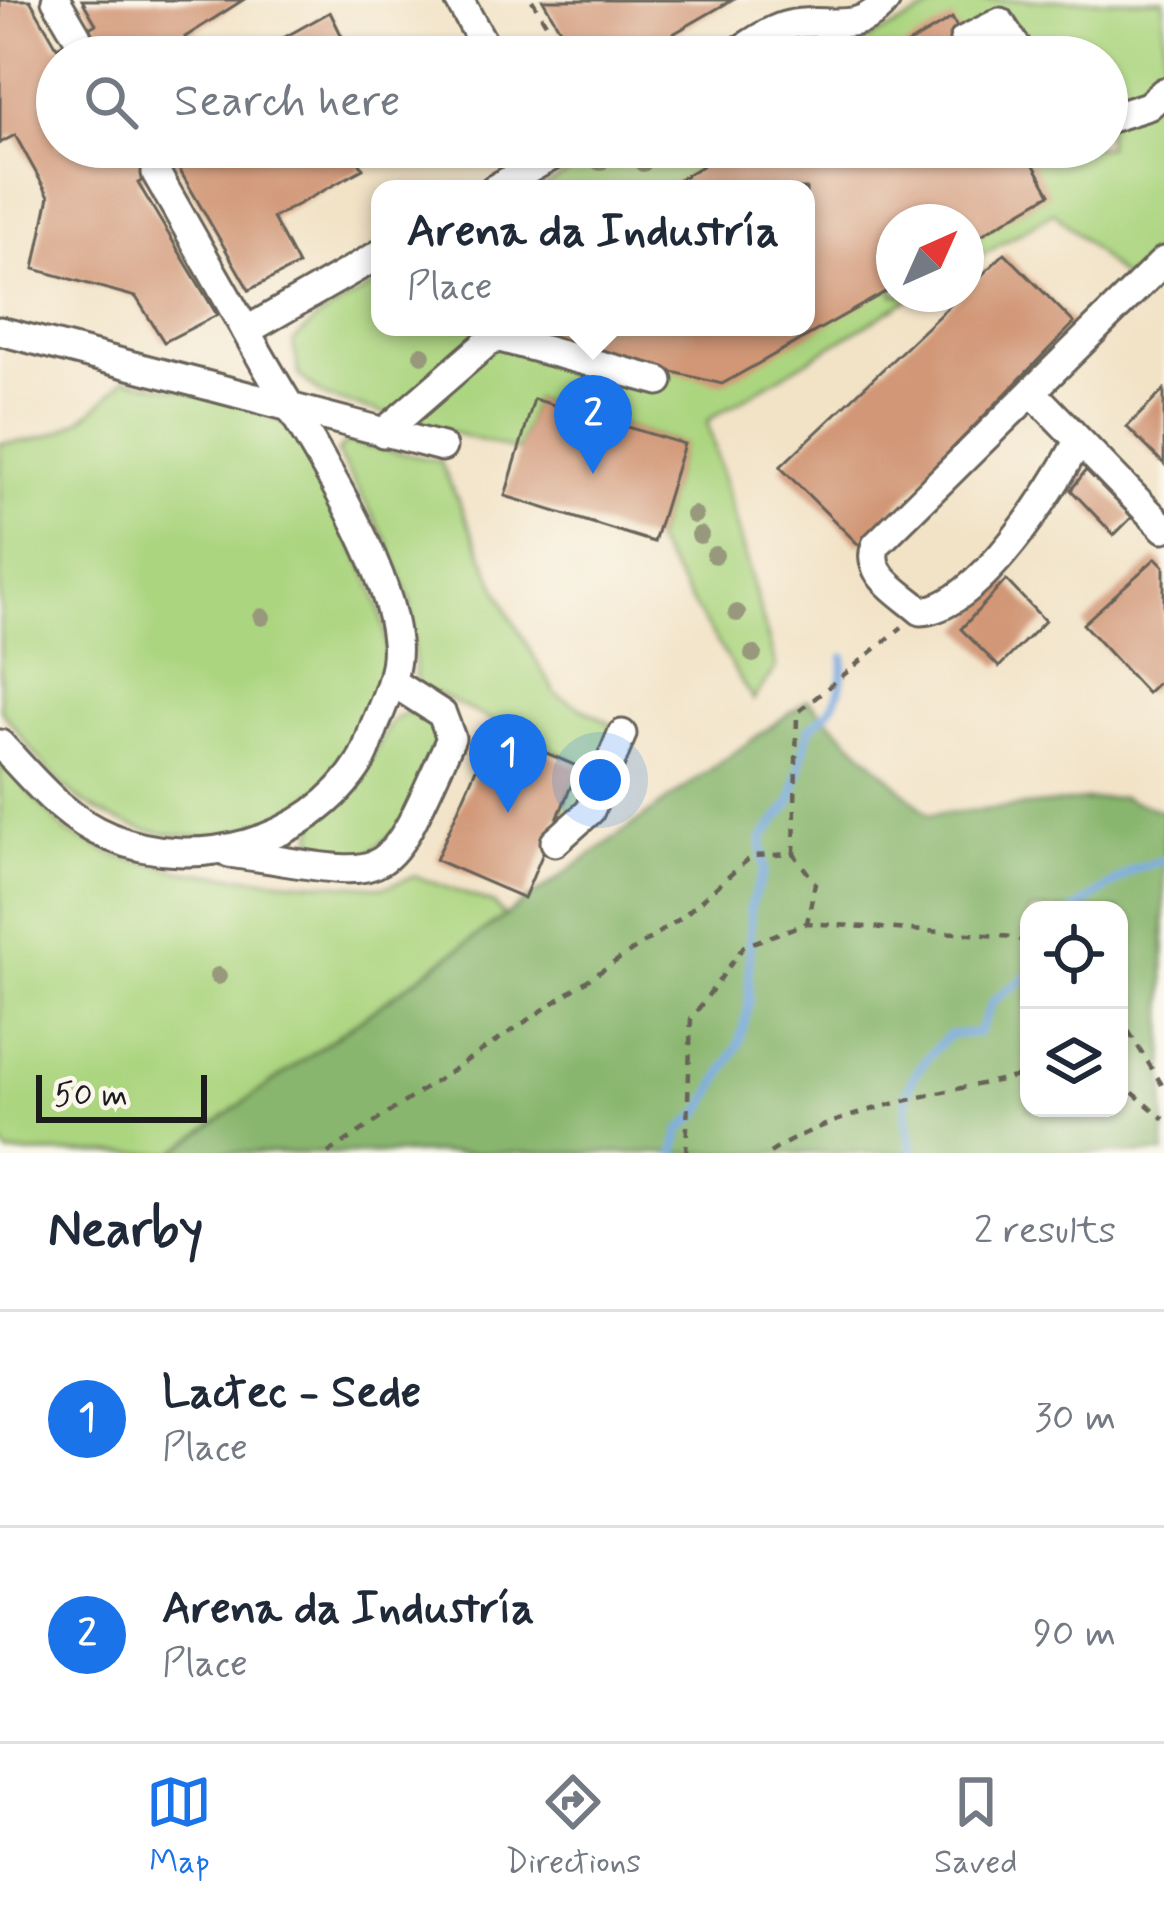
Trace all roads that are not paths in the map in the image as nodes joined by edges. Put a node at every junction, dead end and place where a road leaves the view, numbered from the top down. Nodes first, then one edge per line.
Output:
1 (56, 0) edge
2 (459, 0) edge
3 (886, 0) edge
4 (77, 36) tunnel mouth
5 (479, 36) edge
6 (767, 36) edge
7 (972, 36) edge
8 (1009, 36) edge
9 (1164, 92) edge
10 (1128, 112) edge
11 (156, 173) tunnel mouth
12 (371, 259) edge
13 (1164, 261) edge
14 (0, 331) edge
15 (246, 331) junction
16 (659, 381) dead end
17 (1033, 393) junction
18 (287, 407) junction
19 (383, 433) junction
20 (1078, 441) junction
21 (442, 447) dead end
22 (1164, 528) edge
23 (392, 682) junction
24 (622, 734) dead end
25 (0, 744) edge
26 (304, 816) junction
27 (555, 842) dead end
28 (224, 853) junction
29 (318, 866) junction

1 - 4 lane
2 - 5 lane
3 - 6 lane
7 - 8 lane
9 - 10 lane
11 - 15 lane
12 - 15 lane
13 - 17 lane
14 - 18 lane
15 - 18 lane
16 - 19 lane
17 - 20 lane
17 - 20 lane
18 - 19 lane
18 - 23 lane
19 - 21 lane
20 - 22 lane
23 - 26 lane
23 - 29 lane
24 - 27 lane
25 - 28 lane
26 - 28 lane
26 - 29 lane
28 - 29 lane

